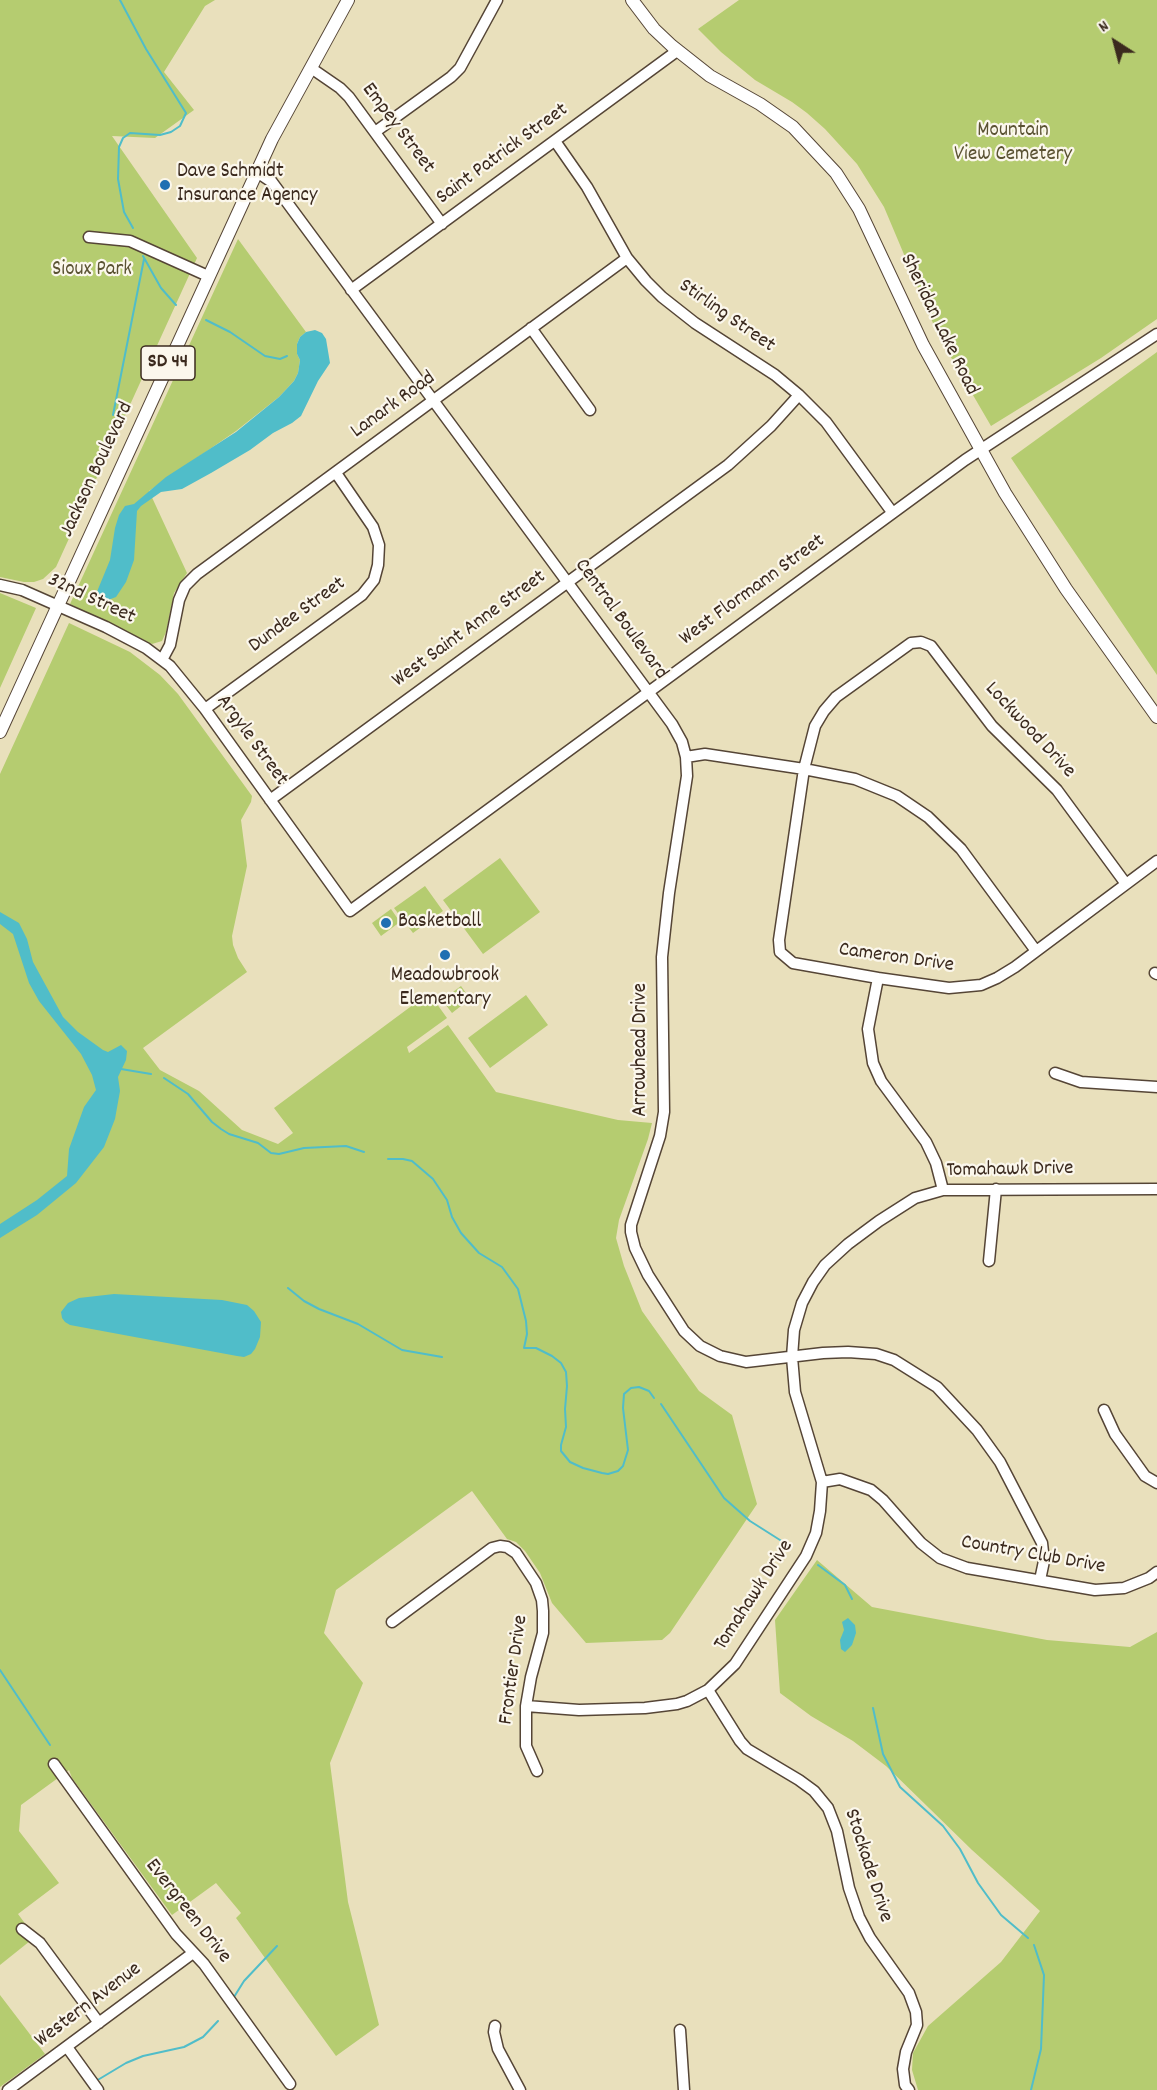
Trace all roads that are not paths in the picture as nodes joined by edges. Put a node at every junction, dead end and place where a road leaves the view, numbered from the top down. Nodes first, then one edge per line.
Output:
1 (348, 0) edge
2 (497, 0) edge
3 (632, 0) edge
4 (677, 51) junction
5 (311, 68) junction
6 (375, 132) junction
7 (555, 141) junction
8 (257, 172) junction
9 (442, 224) junction
10 (89, 237) dead end
11 (627, 258) junction
12 (208, 276) junction
13 (351, 290) junction
14 (531, 328) junction
15 (1157, 334) edge
16 (799, 395) junction
17 (434, 400) junction
18 (591, 410) dead end
19 (980, 449) junction
20 (336, 473) junction
21 (892, 512) junction
22 (567, 582) junction
23 (0, 585) edge
24 (58, 606) junction
25 (162, 660) junction
26 (648, 693) junction
27 (204, 709) junction
28 (1157, 717) edge
29 (0, 732) edge
30 (686, 757) junction
31 (804, 769) junction
32 (270, 800) junction
33 (1157, 861) edge
34 (1126, 884) junction
35 (350, 911) joint
36 (1036, 951) junction
37 (878, 978) junction
38 (1055, 1073) dead end
39 (1157, 1087) edge
40 (1157, 1188) edge
41 (996, 1189) junction
42 (943, 1190) junction
43 (989, 1261) dead end
44 (792, 1357) junction
45 (1104, 1410) dead end
46 (822, 1482) junction
47 (1157, 1483) edge
48 (1157, 1572) edge
49 (1040, 1580) junction
50 (392, 1622) dead end
51 (708, 1690) junction
52 (526, 1707) junction
53 (54, 1764) dead end
54 (537, 1772) dead end
55 (22, 1929) dead end
56 (193, 1953) junction
57 (99, 2023) junction
58 (495, 2026) dead end
59 (680, 2030) dead end
60 (67, 2047) junction
61 (290, 2084) dead end
62 (8, 2090) edge
63 (98, 2090) edge
64 (520, 2090) edge
65 (684, 2090) edge
66 (909, 2090) edge

1 - 5 main road, Jackson Boulevard / SD 44
2 - 6 street
3 - 4 main road, Sheridan Lake Road
4 - 7 street, Saint Patrick Street
4 - 19 main road, Sheridan Lake Road
5 - 6 street, Empey Street
5 - 8 main road, Jackson Boulevard / SD 44
6 - 9 street, Empey Street
7 - 9 street, Saint Patrick Street
7 - 11 street, Stirling Street
8 - 12 main road, Jackson Boulevard / SD 44
8 - 13 street, Central Boulevard
9 - 13 street, Saint Patrick Street
10 - 12 street
11 - 14 street, Lanark Road
11 - 16 street, Stirling Street
12 - 24 main road, Jackson Boulevard / SD 44
13 - 17 street, Central Boulevard
14 - 17 street, Lanark Road
14 - 18 street
15 - 19 street, West Flormann Street
16 - 21 street, Stirling Street
16 - 22 street, West Saint Anne Street
17 - 20 street, Lanark Road
17 - 22 street, Central Boulevard
19 - 21 street, West Flormann Street
19 - 28 main road, Sheridan Lake Road
20 - 25 street, Lanark Road
20 - 27 street, Dundee Street
21 - 26 street, West Flormann Street
22 - 26 street, Central Boulevard
22 - 32 street, West Saint Anne Street
23 - 24 street, 32nd Street
24 - 25 street, 32nd Street
24 - 29 main road, Jackson Boulevard / SD 44
25 - 27 street, Argyle Street
26 - 30 street, Central Boulevard
26 - 35 street, West Flormann Street
27 - 32 street, Argyle Street
30 - 31 street
30 - 44 street, Arrowhead Drive
31 - 34 street, Lockwood Drive
31 - 36 street
31 - 37 street, Cameron Drive
32 - 35 street, Argyle Street
33 - 34 street, Cameron Drive
34 - 36 street, Cameron Drive
36 - 37 street, Cameron Drive
37 - 42 street
38 - 39 street
40 - 41 street, Tomahawk Drive
41 - 42 street, Tomahawk Drive
41 - 43 street
42 - 44 street, Tomahawk Drive
44 - 46 street, Tomahawk Drive
44 - 49 street, Arrowhead Drive
45 - 47 street
46 - 49 street, Country Club Drive
46 - 51 street, Tomahawk Drive
48 - 49 street, Country Club Drive
50 - 52 street, Frontier Drive
51 - 52 street, Tomahawk Drive
51 - 66 street, Stockade Drive
52 - 54 street, Frontier Drive
53 - 56 street, Evergreen Drive
55 - 57 street
56 - 57 street, Western Avenue
56 - 61 street, Evergreen Drive
57 - 60 street, Western Avenue
58 - 64 street
59 - 65 street
60 - 62 street, Western Avenue
60 - 63 street

